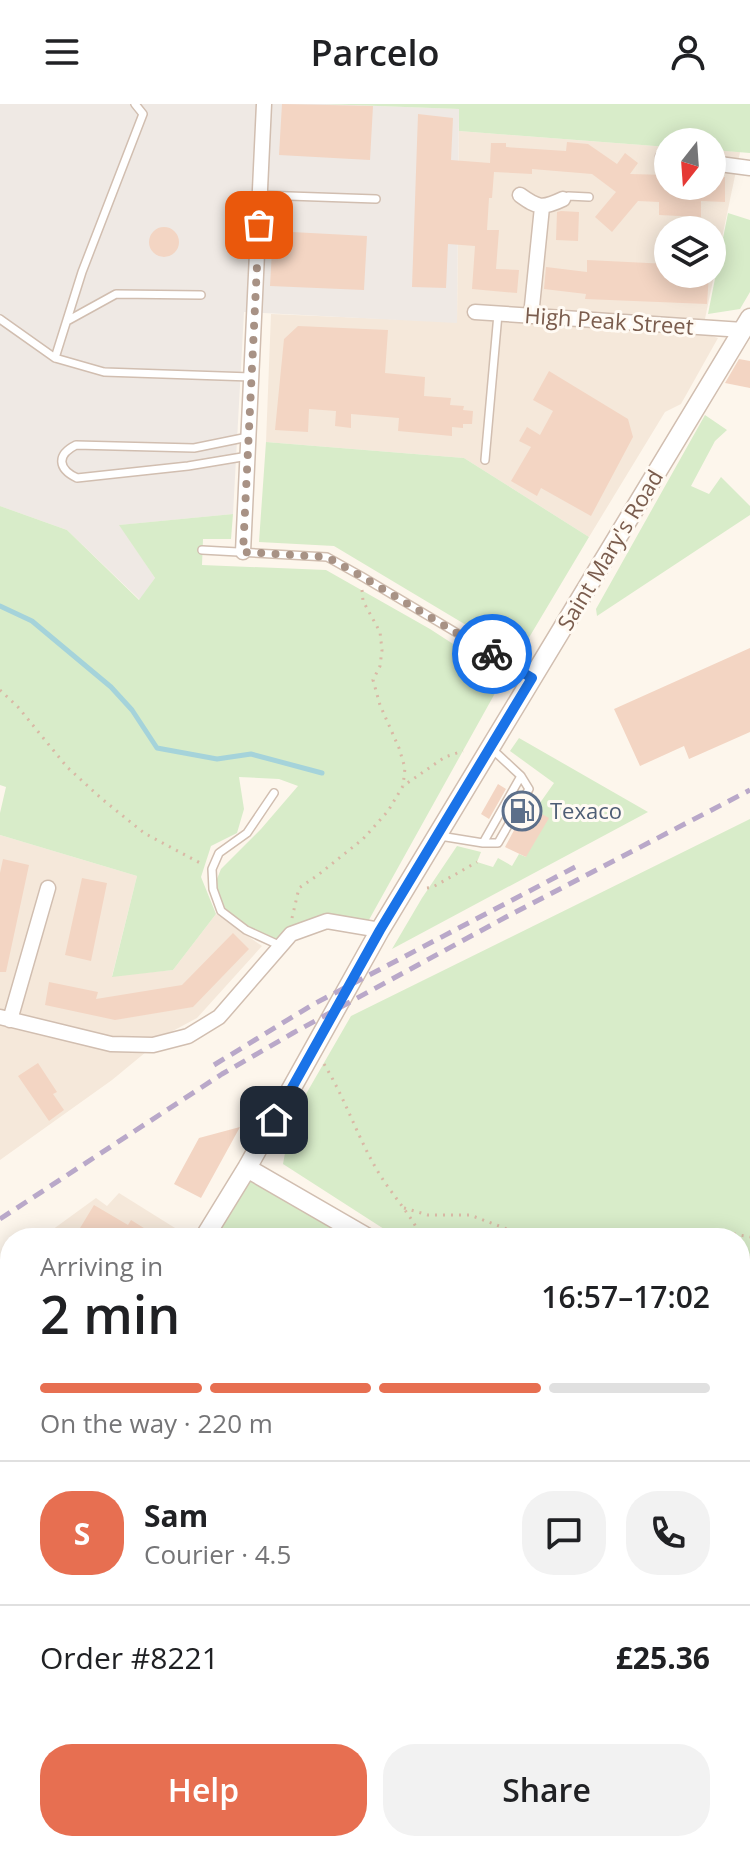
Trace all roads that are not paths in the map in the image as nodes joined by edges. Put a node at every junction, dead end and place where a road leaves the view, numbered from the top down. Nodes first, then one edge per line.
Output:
1 (135, 104) edge
2 (264, 104) edge
3 (726, 165) edge
4 (750, 168) edge
5 (260, 195) junction
6 (520, 195) dead end
7 (589, 197) dead end
8 (376, 199) dead end
9 (563, 199) joint
10 (542, 207) junction
11 (201, 295) dead end
12 (475, 312) dead end
13 (498, 314) junction
14 (531, 316) junction
15 (0, 319) edge
16 (67, 321) junction
17 (746, 324) edge
18 (55, 358) junction
19 (251, 377) junction
20 (248, 437) junction
21 (248, 456) junction
22 (485, 460) dead end
23 (202, 550) dead end
24 (243, 552) junction
25 (532, 678) junction
26 (491, 747) junction
27 (521, 776) junction
28 (274, 793) dead end
29 (437, 836) junction
30 (483, 843) junction
31 (48, 888) dead end
32 (380, 930) junction
33 (286, 940) junction
34 (5, 1019) edge
35 (247, 1168) junction
36 (210, 1228) edge
37 (351, 1228) edge

1 - 16 lane
2 - 5 street
3 - 4 street
5 - 8 lane
5 - 19 street
6 - 10 street
7 - 9 lane
9 - 10 street
10 - 14 street
11 - 16 lane
12 - 13 street, High Peak Street
13 - 14 street, High Peak Street
13 - 22 lane
14 - 17 street, High Peak Street
15 - 18 lane
16 - 18 lane
17 - 25 street, Saint Mary's Road
18 - 19 lane
19 - 20 street
20 - 21 street
20 - 21 lane
21 - 24 street
23 - 24 lane
24 - 25 lane
25 - 26 street, Saint Mary's Road
26 - 27 lane
26 - 29 street, Saint Mary's Road
27 - 30 lane
27 - 30 lane
28 - 33 lane
29 - 30 lane
29 - 32 street, Saint Mary's Road
31 - 34 street
32 - 33 street
32 - 35 street, Saint Mary's Road
33 - 34 street
35 - 36 street, Saint Mary's Road
35 - 37 street

